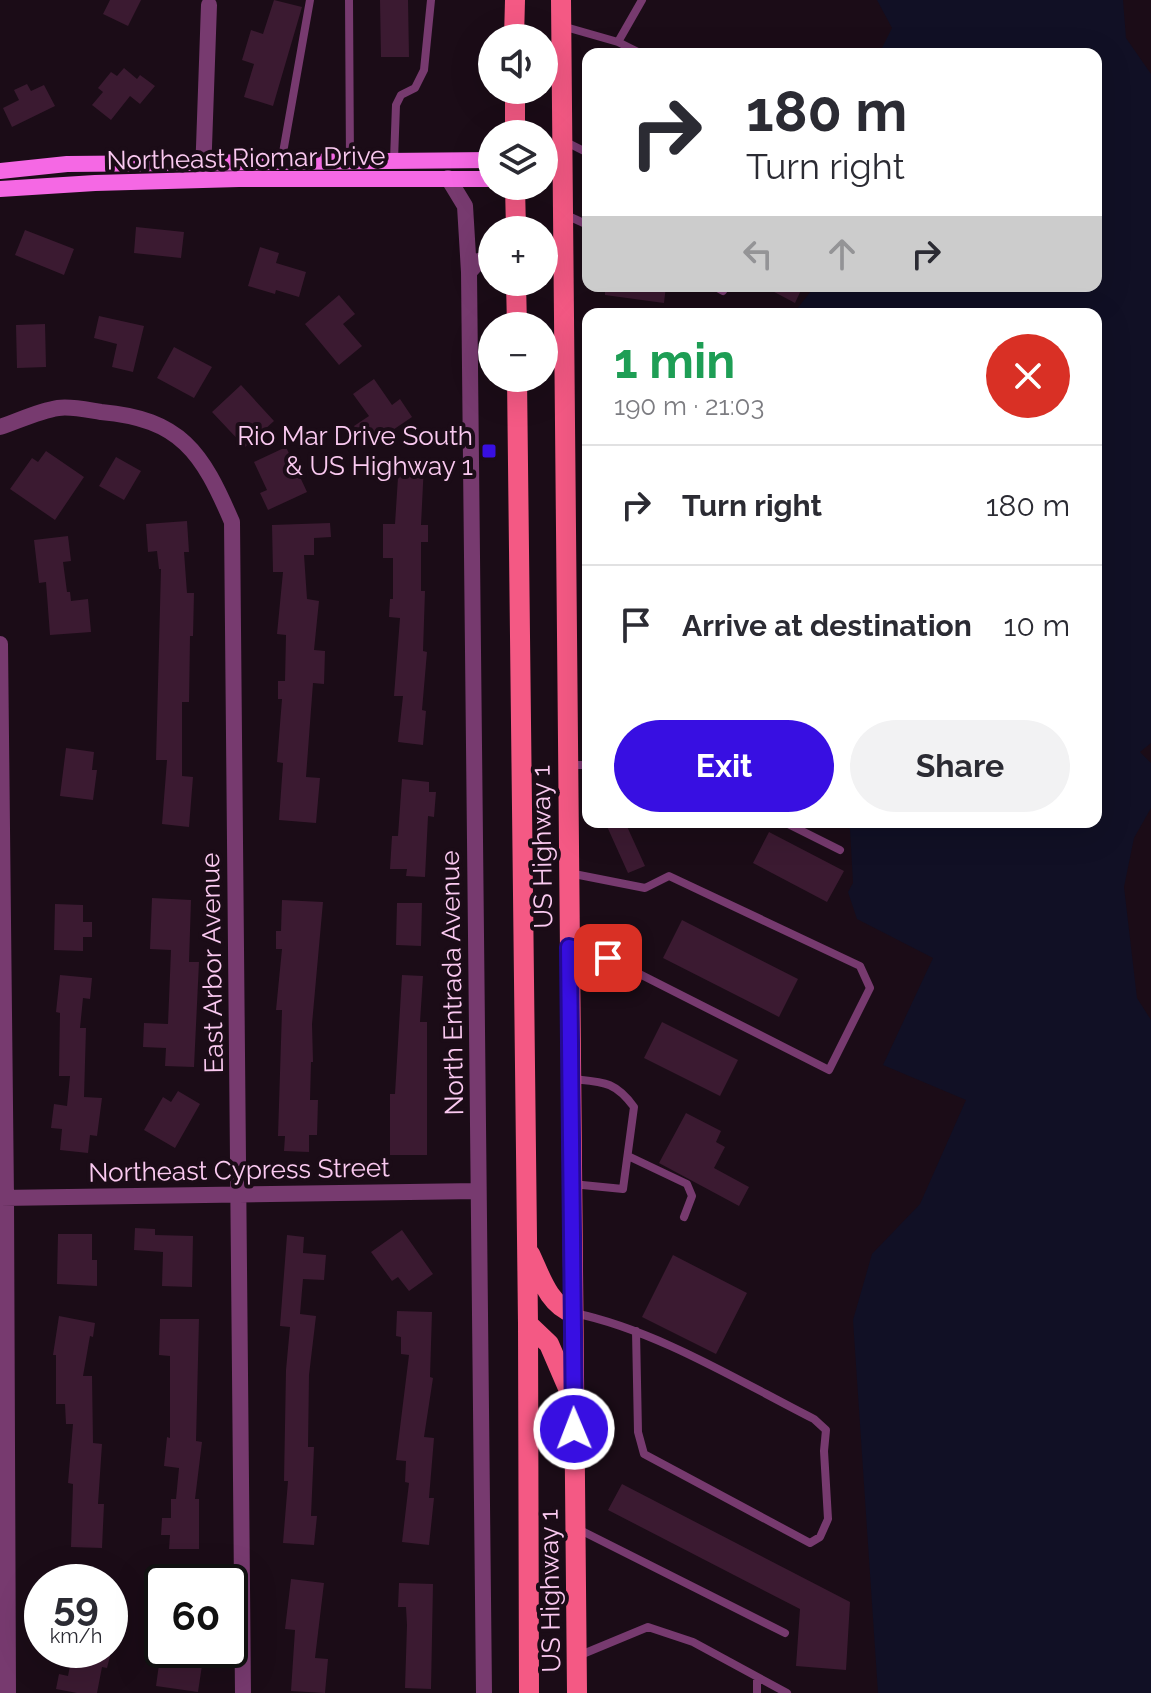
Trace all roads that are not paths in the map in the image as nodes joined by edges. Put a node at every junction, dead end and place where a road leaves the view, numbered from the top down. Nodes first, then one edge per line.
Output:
1 (310, 0) edge
2 (349, 0) edge
3 (431, 0) edge
4 (515, 0) edge
5 (561, 0) edge
6 (642, 0) edge
7 (209, 5) dead end
8 (514, 24) edge
9 (561, 26) junction
10 (618, 42) junction
11 (630, 48) edge
12 (561, 140) junction
13 (558, 148) edge
14 (582, 150) edge
15 (394, 160) junction
16 (478, 160) edge
17 (350, 161) junction
18 (281, 162) junction
19 (203, 163) junction
20 (0, 171) edge
21 (448, 178) junction
22 (478, 179) edge
23 (203, 180) junction
24 (280, 180) junction
25 (351, 180) junction
26 (0, 189) edge
27 (558, 199) edge
28 (562, 213) junction
29 (582, 222) edge
30 (478, 262) edge
31 (469, 272) junction
32 (517, 392) edge
33 (0, 427) edge
34 (0, 644) edge
35 (578, 765) edge
36 (796, 828) edge
37 (840, 850) dead end
38 (568, 872) junction
39 (569, 947) junction
40 (2, 969) edge
41 (571, 1079) junction
42 (628, 1156) junction
43 (571, 1184) junction
44 (478, 1191) junction
45 (239, 1194) junction
46 (3, 1198) edge
47 (684, 1217) dead end
48 (527, 1247) junction
49 (573, 1313) junction
50 (528, 1324) junction
51 (636, 1331) junction
52 (574, 1402) junction
53 (4, 1431) edge
54 (575, 1528) junction
55 (785, 1633) dead end
56 (576, 1657) junction
57 (757, 1678) junction
58 (8, 1693) edge
59 (243, 1693) edge
60 (484, 1693) edge
61 (529, 1693) edge
62 (577, 1693) edge
63 (757, 1693) edge
64 (787, 1693) edge

1 - 18 lane
2 - 17 lane
3 - 15 lane
4 - 8 main road
5 - 9 main road, US Highway 1
6 - 10 lane
7 - 19 street
9 - 10 lane
9 - 12 main road, US Highway 1
10 - 11 lane
12 - 13 main road, US Highway 1
12 - 14 lane
15 - 16 street, Northeast Riomar Drive
15 - 17 street, Northeast Riomar Drive
17 - 18 street, Northeast Riomar Drive
17 - 25 lane
18 - 19 street, Northeast Riomar Drive
18 - 24 lane
19 - 20 street, Northeast Riomar Drive
19 - 23 street
21 - 22 street, Northeast Riomar Drive
21 - 25 street, Northeast Riomar Drive
21 - 31 street, North Entrada Avenue
23 - 24 street, Northeast Riomar Drive
23 - 26 street, Northeast Riomar Drive
24 - 25 street, Northeast Riomar Drive
27 - 28 main road, US Highway 1
28 - 29 lane
28 - 35 main road, US Highway 1
30 - 31 street
31 - 44 street, North Entrada Avenue
32 - 48 main road, US Highway 1
33 - 45 street, East Arbor Avenue
34 - 40 street
35 - 38 main road, US Highway 1
36 - 37 lane
38 - 39 main road, US Highway 1
38 - 39 lane
39 - 41 main road, US Highway 1
40 - 46 street
41 - 42 lane
41 - 43 main road, US Highway 1
42 - 43 lane
42 - 47 lane
43 - 49 main road, US Highway 1
44 - 45 street, Northeast Cypress Street
44 - 60 street, North Entrada Avenue
45 - 46 street, Northeast Cypress Street
45 - 59 street, East Arbor Avenue
46 - 53 street
48 - 49 main road
48 - 50 main road, US Highway 1
49 - 51 lane
49 - 52 main road, US Highway 1
50 - 52 main road
50 - 61 main road, US Highway 1
51 - 51 lane
52 - 54 main road, US Highway 1
53 - 58 street
54 - 55 lane
54 - 56 main road, US Highway 1
56 - 57 lane
56 - 62 main road, US Highway 1
57 - 63 lane
57 - 64 lane

